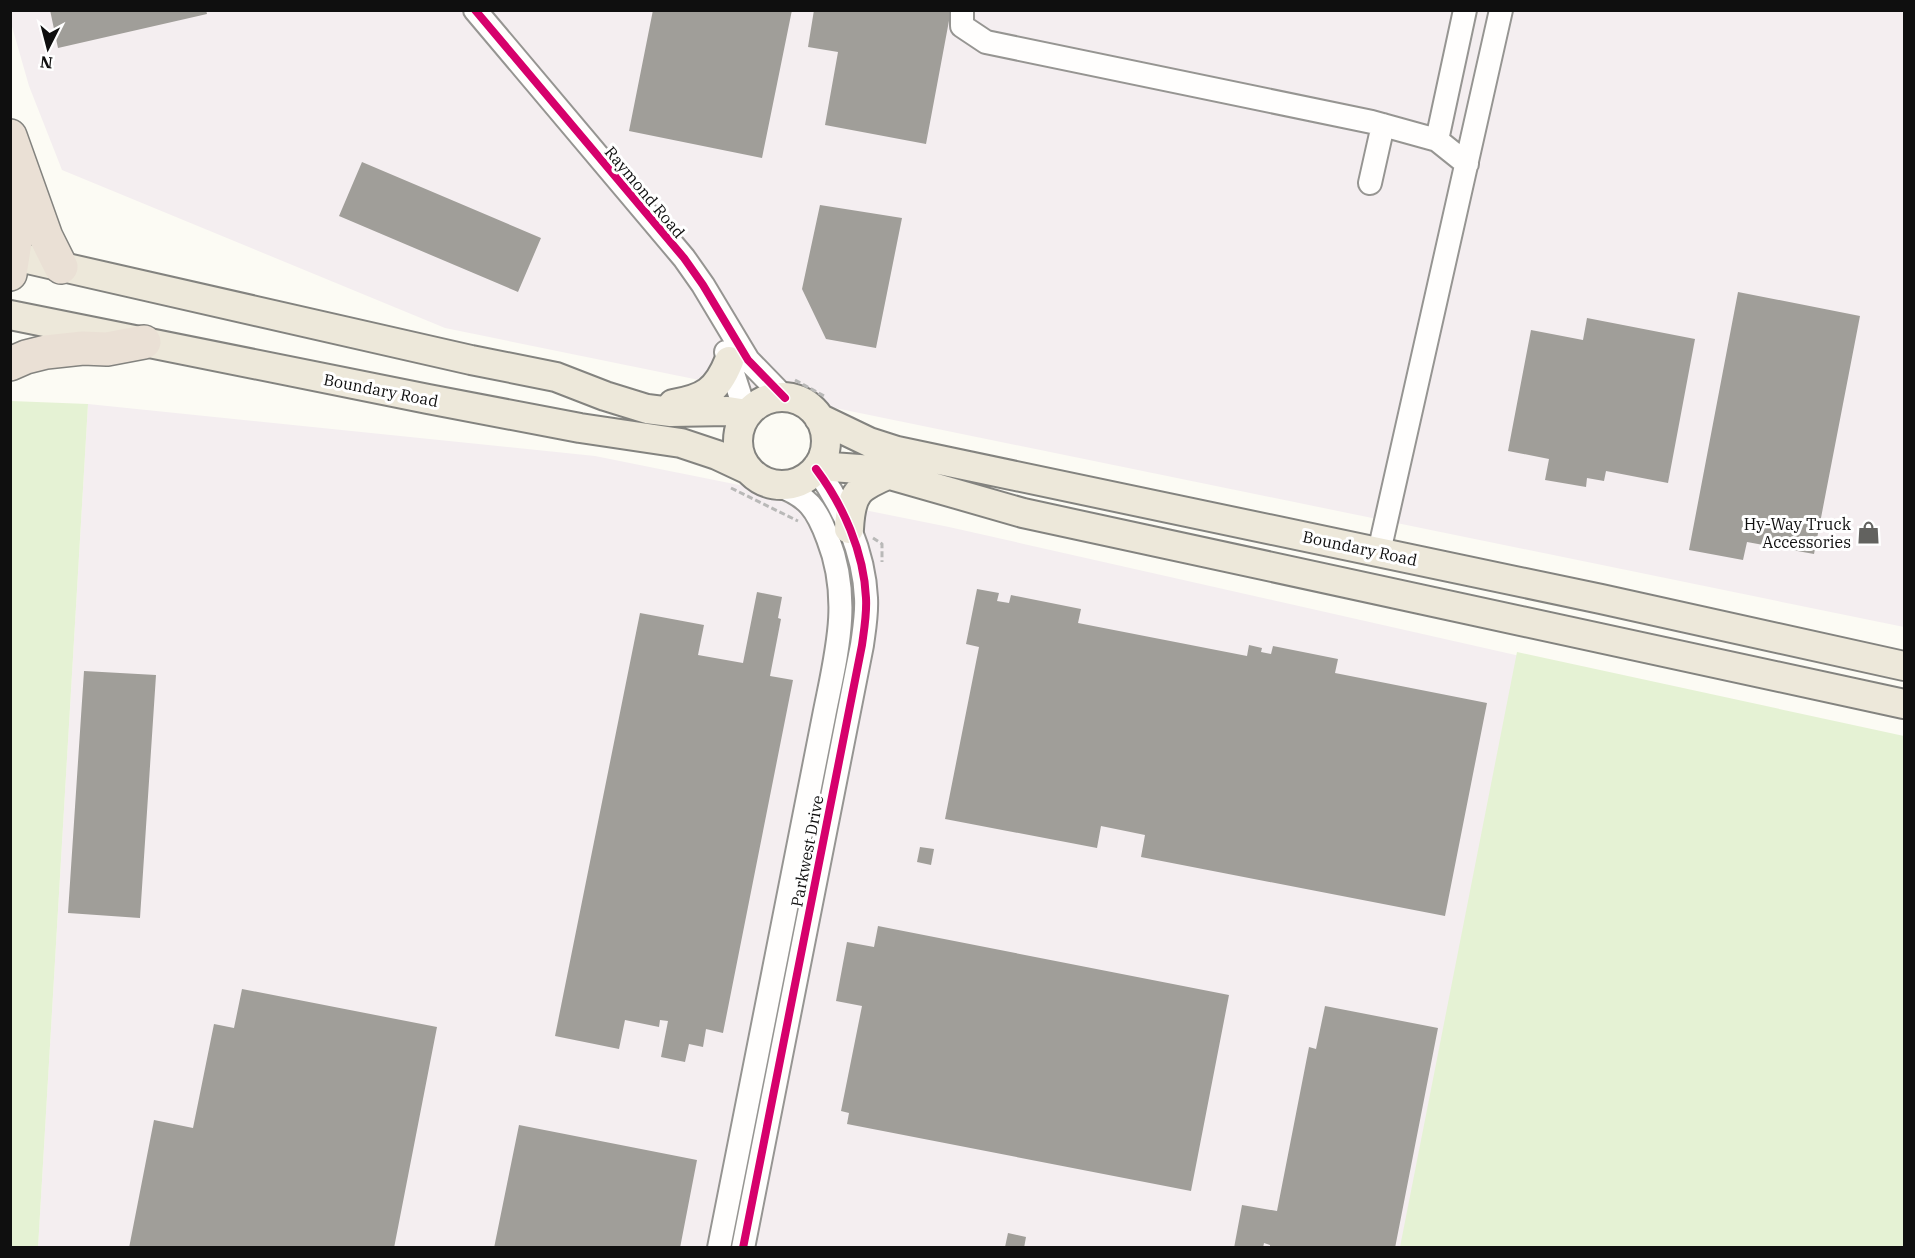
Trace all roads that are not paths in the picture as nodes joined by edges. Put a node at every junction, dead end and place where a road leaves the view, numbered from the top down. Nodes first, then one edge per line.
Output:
1 (476, 10) edge
2 (962, 10) edge
3 (1465, 10) edge
4 (1501, 10) edge
5 (1383, 124) junction
6 (10, 136) edge
7 (1437, 140) junction
8 (10, 161) edge
9 (1467, 164) junction
10 (1370, 183) dead end
11 (12, 262) edge
12 (61, 267) junction
13 (715, 306) junction
14 (10, 315) edge
15 (144, 342) junction
16 (729, 361) junction
17 (10, 364) edge
18 (785, 398) junction
19 (647, 409) junction
20 (748, 413) junction
21 (819, 418) junction
22 (817, 467) junction
23 (749, 470) junction
24 (890, 474) junction
25 (777, 485) junction
26 (849, 529) junction
27 (1379, 552) junction
28 (1905, 666) edge
29 (1905, 704) edge
30 (794, 872) junction
31 (816, 876) junction
32 (719, 1248) edge
33 (743, 1248) edge

1 - 13 street, Raymond Road
2 - 5 street
3 - 7 street
4 - 9 street
5 - 7 street
5 - 10 street
6 - 12 highway
7 - 9 street
8 - 11 highway
9 - 27 street
11 - 12 main road
12 - 19 main road
13 - 16 street, Raymond Road
13 - 18 street, Raymond Road
14 - 15 main road, Boundary Road
15 - 17 highway
15 - 23 main road, Boundary Road
16 - 19 main road
16 - 20 street, Raymond Road
18 - 20 main road
18 - 21 main road
19 - 20 main road
20 - 23 main road
21 - 22 main road
21 - 27 main road, Boundary Road
22 - 24 main road
22 - 25 main road
22 - 26 street, Parkwest Drive
23 - 25 main road
24 - 26 main road
24 - 29 main road
25 - 30 street, Parkwest Drive
26 - 31 street, Parkwest Drive
27 - 28 main road, Boundary Road
30 - 31 street
30 - 32 street, Parkwest Drive
31 - 33 street, Parkwest Drive

